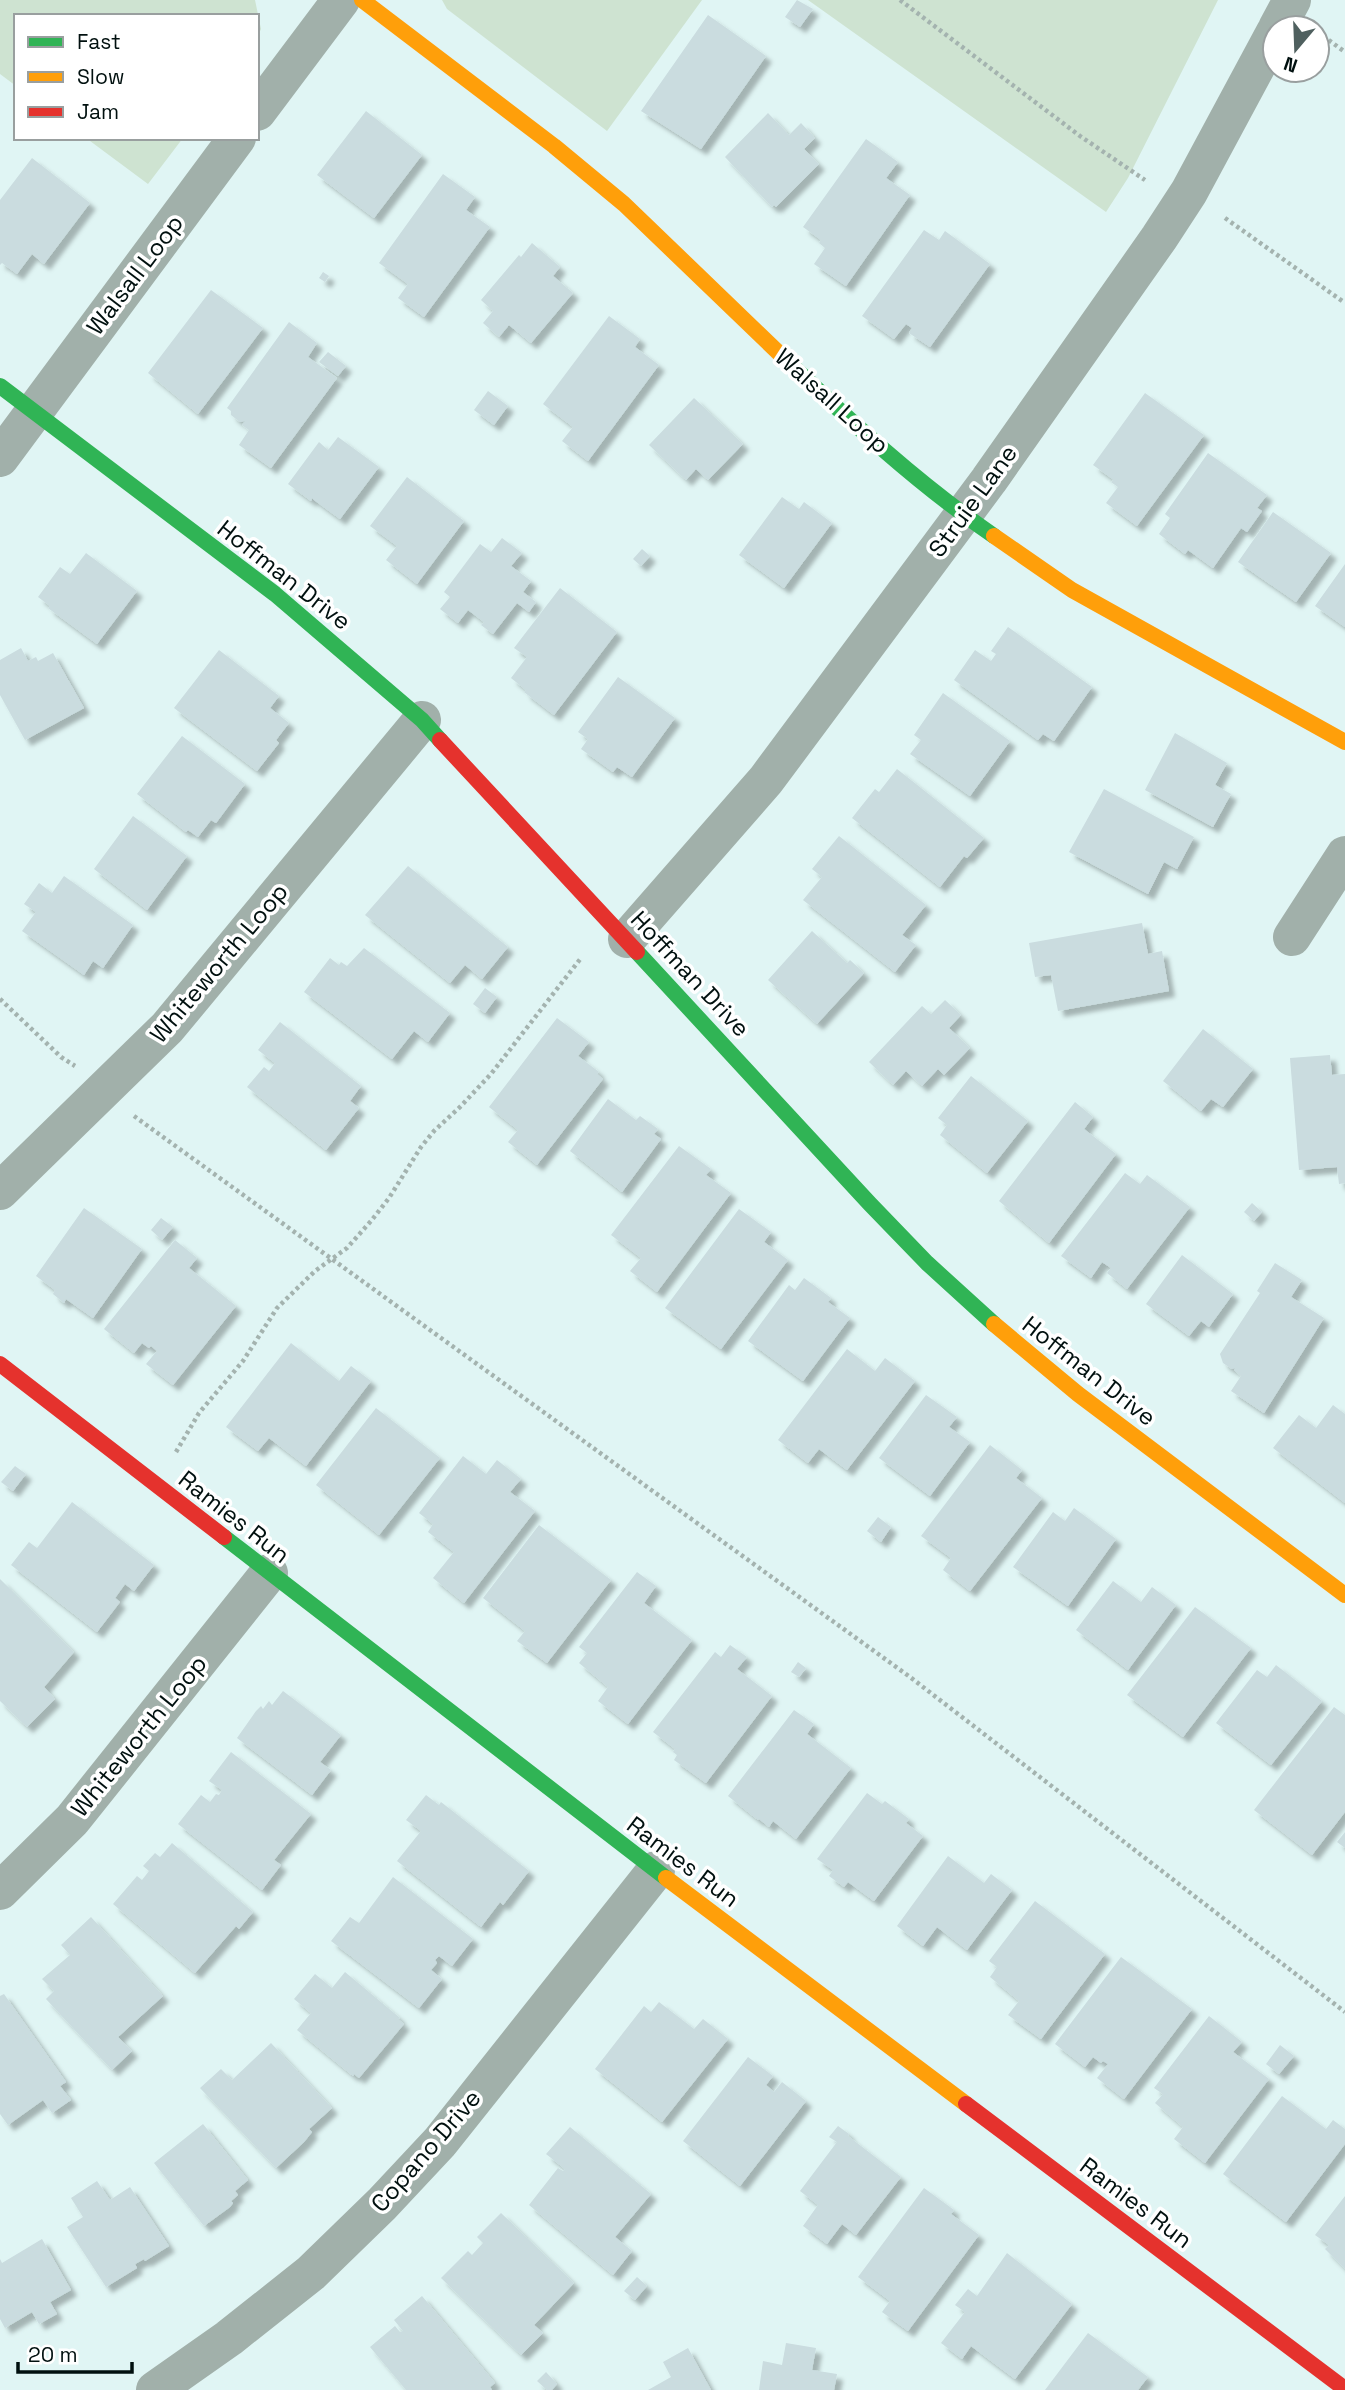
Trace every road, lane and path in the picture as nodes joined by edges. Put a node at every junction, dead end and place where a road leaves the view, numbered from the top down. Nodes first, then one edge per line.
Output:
1 (341, 0) edge
2 (362, 0) edge
3 (900, 0) edge
4 (1261, 59) edge
5 (259, 109) edge
6 (236, 140) edge
7 (1145, 180) dead end
8 (1225, 218) dead end
9 (1345, 303) edge
10 (0, 386) edge
11 (34, 411) junction
12 (0, 458) edge
13 (962, 514) junction
14 (422, 720) junction
15 (1345, 742) edge
16 (1345, 855) edge
17 (1292, 937) dead end
18 (627, 939) junction
19 (581, 958) dead end
20 (0, 999) edge
21 (81, 1070) dead end
22 (134, 1116) dead end
23 (0, 1191) edge
24 (332, 1259) junction
25 (0, 1364) edge
26 (174, 1456) dead end
27 (269, 1573) junction
28 (1345, 1595) edge
29 (656, 1870) junction
30 (0, 1891) edge
31 (1345, 2012) edge
32 (1345, 2389) edge
33 (155, 2390) edge

1 - 5 street
2 - 13 street, Walsall Loop
3 - 7 path
4 - 13 street, Struie Lane
6 - 11 street, Walsall Loop
8 - 9 path
10 - 11 street, Hoffman Drive
11 - 12 street, Walsall Loop
11 - 14 street, Hoffman Drive
13 - 15 street, Walsall Loop
13 - 18 street, Struie Lane
14 - 18 street, Hoffman Drive
14 - 23 street, Whiteworth Loop
16 - 17 street
18 - 28 street, Hoffman Drive
19 - 24 path
20 - 21 path
22 - 24 path
24 - 26 path
24 - 31 path
25 - 27 street, Ramies Run
27 - 29 street, Ramies Run
27 - 30 street, Whiteworth Loop
29 - 32 street, Ramies Run
29 - 33 street, Copano Drive

